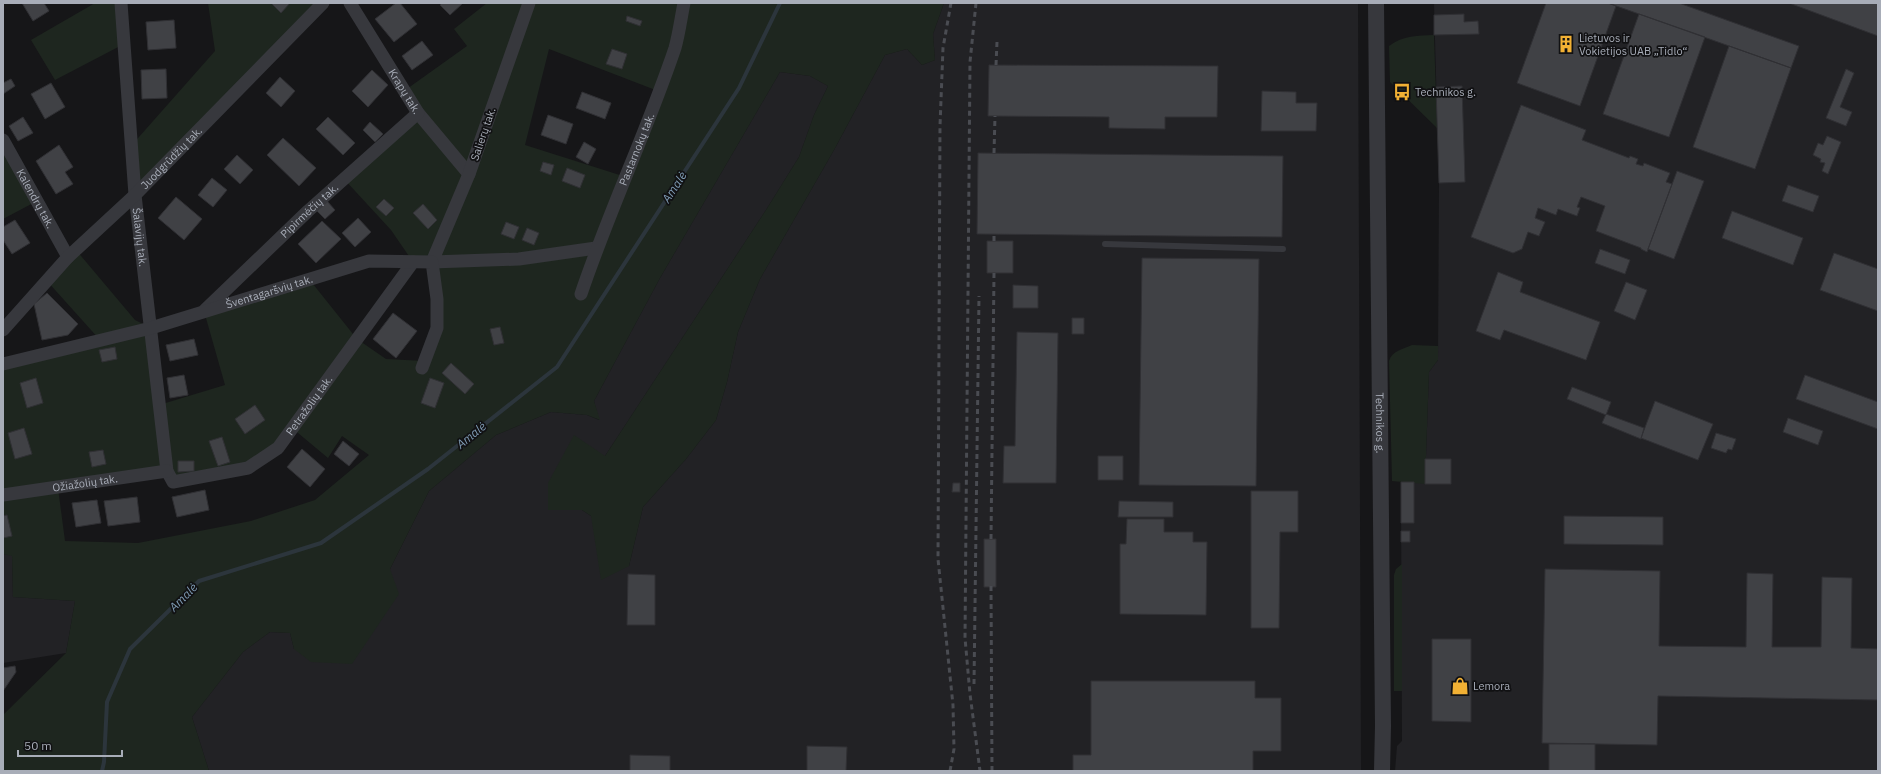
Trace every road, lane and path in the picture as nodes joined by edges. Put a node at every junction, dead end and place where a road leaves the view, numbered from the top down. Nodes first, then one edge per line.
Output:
1 (121, 3) edge
2 (323, 3) edge
3 (350, 3) edge
4 (529, 3) edge
5 (684, 3) edge
6 (1376, 3) edge
7 (418, 113) junction
8 (3, 140) edge
9 (469, 174) junction
10 (135, 195) junction
11 (1105, 244) dead end
12 (596, 248) junction
13 (1283, 249) dead end
14 (68, 257) junction
15 (413, 262) junction
16 (432, 262) junction
17 (582, 294) dead end
18 (204, 311) junction
19 (151, 328) junction
20 (3, 330) edge
21 (3, 364) edge
22 (422, 368) dead end
23 (167, 471) junction
24 (3, 495) edge
25 (1382, 771) edge

1 - 10 street, Šalavijų tak.
2 - 10 street, Juodgrūdžių tak.
3 - 7 street, Krapų tak.
4 - 9 street, Salierų tak.
5 - 12 street, Pastarnokų tak.
6 - 25 street, Technikos g.
7 - 9 street, Krapų tak.
7 - 18 street, Pipirmėčių tak.
8 - 14 street, Kalendrų tak.
9 - 16 street, Salierų tak.
10 - 14 street, Juodgrūdžių tak.
10 - 19 street, Šalavijų tak.
11 - 13 lane
12 - 16 street, Šventagaršvių tak.
12 - 17 street, Pastarnokų tak.
14 - 20 street, Juodgrūdžių tak.
15 - 16 street, Šventagaršvių tak.
15 - 18 street, Šventagaršvių tak.
15 - 23 street, Petražolių tak.
16 - 22 street
18 - 19 street, Šventagaršvių tak.
19 - 21 street, Šventagaršvių tak.
19 - 23 street, Šalavijų tak.
23 - 24 street, Ožiažolių tak.

